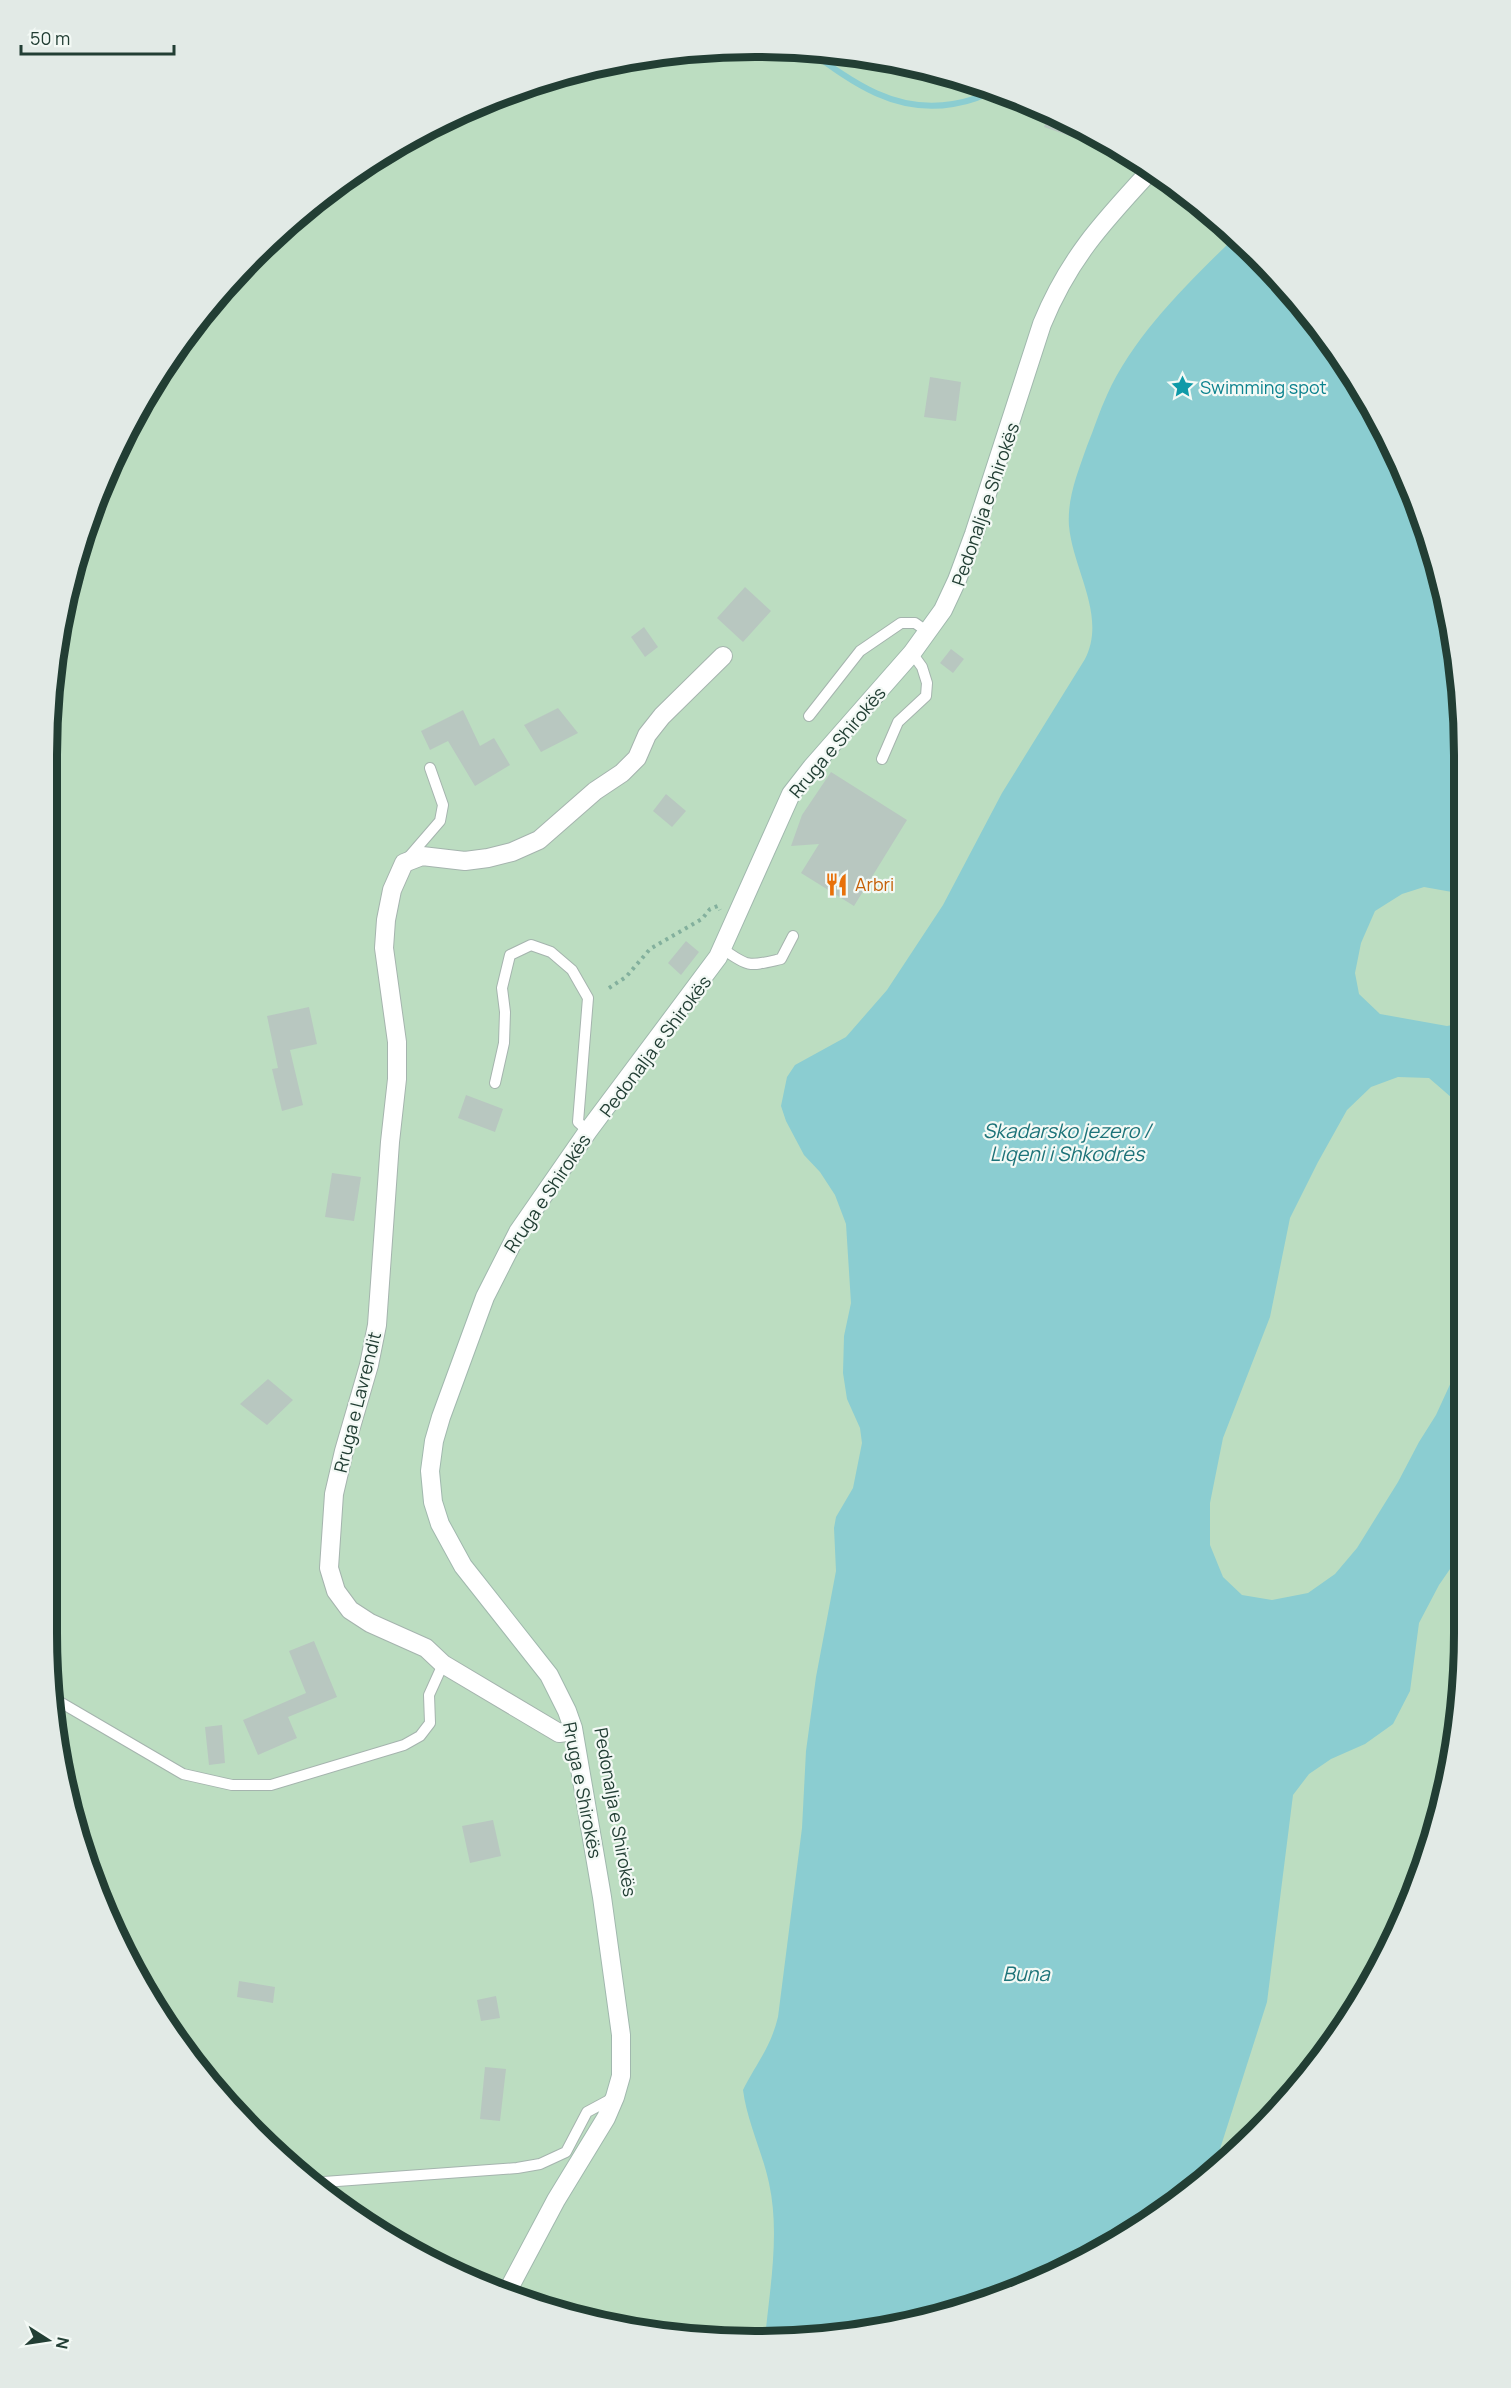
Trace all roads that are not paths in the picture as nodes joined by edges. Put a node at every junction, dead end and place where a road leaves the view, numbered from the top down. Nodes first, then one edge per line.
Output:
1 (1145, 176) edge
2 (928, 632) junction
3 (912, 653) junction
4 (723, 656) dead end
5 (809, 716) dead end
6 (882, 759) dead end
7 (430, 768) dead end
8 (404, 863) junction
9 (793, 936) dead end
10 (723, 949) junction
11 (495, 1083) dead end
12 (588, 1131) junction
13 (443, 1665) junction
14 (61, 1702) edge
15 (573, 1731) junction
16 (615, 2097) junction
17 (324, 2182) edge
18 (510, 2286) edge

1 - 2 main road, Rruga e Shirokës
2 - 3 main road, Rruga e Shirokës
2 - 5 lane
3 - 6 lane
3 - 10 main road, Rruga e Shirokës
4 - 8 main road
7 - 8 lane, Rruga e Lavrendit
8 - 13 main road, Rruga e Lavrendit
9 - 10 lane
10 - 12 main road, Rruga e Shirokës
11 - 12 lane
12 - 15 main road, Rruga e Shirokës
13 - 14 lane
13 - 15 main road, Rruga e Lavrendit
15 - 16 main road, Rruga e Shirokës
16 - 17 lane
16 - 18 main road, Rruga e Shirokës

